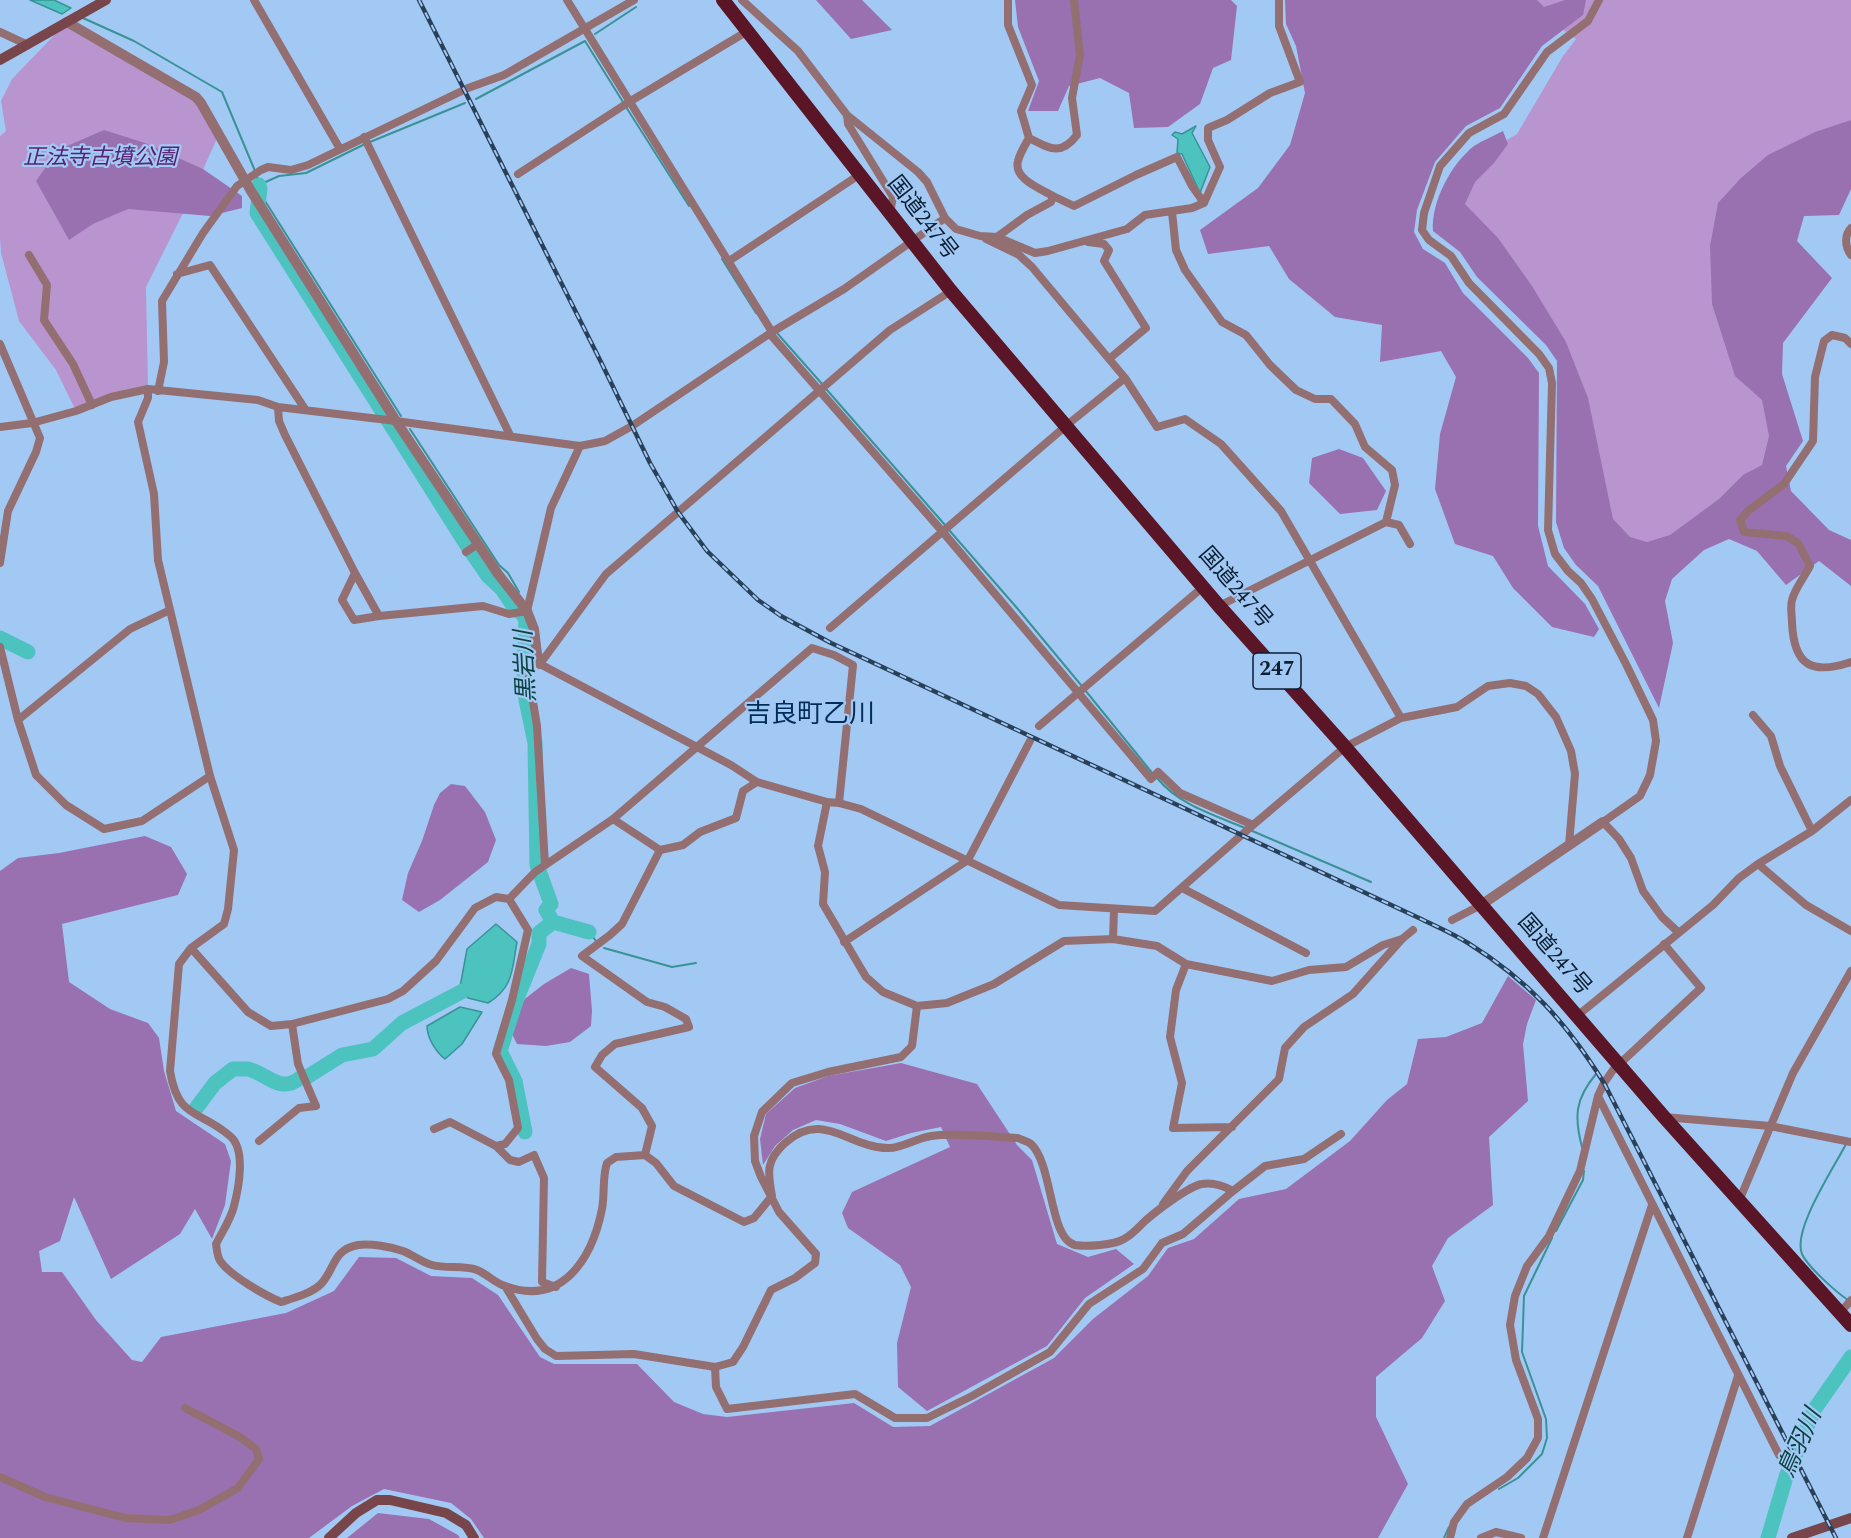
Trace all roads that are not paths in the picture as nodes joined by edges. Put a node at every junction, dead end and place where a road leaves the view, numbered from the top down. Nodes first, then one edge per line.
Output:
1 (106, 0) edge
2 (254, 0) edge
3 (567, 0) edge
4 (634, 0) edge
5 (723, 0) edge
6 (742, 0) edge
7 (1008, 0) edge
8 (1074, 0) edge
9 (1279, 0) edge
10 (1599, 0) edge
11 (76, 17) junction
12 (584, 30) junction
13 (0, 32) edge
14 (746, 32) junction
15 (28, 45) junction
16 (0, 60) edge
17 (629, 101) junction
18 (847, 115) junction
19 (364, 138) junction
20 (1029, 138) junction
21 (339, 149) junction
22 (518, 174) dead end
23 (859, 175) junction
24 (248, 179) junction
25 (1053, 196) junction
26 (1204, 203) junction
27 (1173, 212) junction
28 (890, 213) junction
29 (945, 218) junction
30 (1851, 228) edge
31 (980, 236) junction
32 (997, 237) junction
33 (912, 241) junction
34 (1084, 241) junction
35 (29, 255) dead end
36 (1851, 255) edge
37 (729, 261) junction
38 (177, 274) junction
39 (951, 291) junction
40 (773, 331) junction
41 (0, 344) edge
42 (1851, 344) edge
43 (1109, 359) junction
44 (1125, 378) junction
45 (148, 388) junction
46 (820, 390) junction
47 (158, 391) junction
48 (92, 405) junction
49 (278, 407) junction
50 (304, 409) junction
51 (395, 421) junction
52 (32, 423) junction
53 (1067, 425) junction
54 (0, 427) edge
55 (510, 435) junction
56 (580, 446) junction
57 (1386, 522) junction
58 (943, 531) junction
59 (477, 544) junction
60 (1410, 544) dead end
61 (466, 552) dead end
62 (1311, 561) junction
63 (0, 562) edge
64 (355, 573) junction
65 (1203, 587) junction
66 (1219, 606) junction
67 (170, 610) junction
68 (527, 611) junction
69 (379, 616) junction
70 (830, 627) dead end
71 (0, 646) edge
72 (538, 659) junction
73 (1851, 662) edge
74 (1079, 692) junction
75 (1753, 715) dead end
76 (1401, 718) junction
77 (18, 720) junction
78 (1039, 726) dead end
79 (1030, 741) dead end
80 (697, 747) junction
81 (1345, 747) junction
82 (210, 776) junction
83 (757, 782) junction
84 (1851, 800) edge
85 (827, 802) junction
86 (839, 803) junction
87 (613, 819) junction
88 (1603, 822) junction
89 (1252, 825) junction
90 (1812, 831) junction
91 (1569, 845) junction
92 (660, 850) junction
93 (968, 860) junction
94 (1758, 864) junction
95 (545, 865) junction
96 (1182, 888) junction
97 (509, 899) junction
98 (1481, 905) junction
99 (1114, 909) junction
100 (1452, 920) dead end
101 (1413, 930) dead end
102 (1851, 931) edge
103 (1678, 932) junction
104 (1113, 939) junction
105 (1402, 939) junction
106 (844, 942) junction
107 (1664, 944) junction
108 (191, 948) junction
109 (1306, 953) dead end
110 (1186, 964) junction
111 (1851, 971) edge
112 (917, 1006) junction
113 (1577, 1016) junction
114 (292, 1023) junction
115 (1619, 1065) junction
116 (1598, 1096) junction
117 (1664, 1117) junction
118 (1770, 1126) junction
119 (1232, 1127) junction
120 (434, 1128) dead end
121 (1341, 1134) dead end
122 (259, 1141) dead end
123 (1851, 1142) edge
124 (496, 1146) junction
125 (645, 1155) junction
126 (1233, 1191) junction
127 (772, 1197) junction
128 (1739, 1201) junction
129 (1652, 1205) junction
130 (1161, 1207) junction
131 (504, 1286) junction
132 (556, 1287) junction
133 (1846, 1306) edge
134 (1851, 1325) edge
135 (715, 1368) junction
136 (1738, 1376) junction
137 (185, 1408) dead end
138 (1779, 1455) dead end
139 (0, 1477) edge
140 (1851, 1518) edge
141 (330, 1538) edge
142 (474, 1538) edge
143 (1450, 1538) edge
144 (1481, 1538) edge
145 (1521, 1538) edge
146 (1543, 1538) edge
147 (1687, 1538) edge
148 (1792, 1538) edge

1 - 11 main road
2 - 21 street
3 - 12 street
4 - 12 street
5 - 14 highway, 国道247号 / 247
6 - 18 street
7 - 20 street
8 - 20 street
9 - 26 street
10 - 88 street
11 - 15 main road
11 - 24 street
12 - 17 street
12 - 19 street
13 - 15 street
14 - 17 street
14 - 23 highway, 国道247号 / 247
15 - 16 main road
17 - 22 street
17 - 37 street
18 - 28 street
18 - 29 street
19 - 21 street
19 - 55 street
20 - 25 street
21 - 24 street
23 - 28 highway, 国道247号 / 247
23 - 37 street
24 - 38 street
24 - 51 street
25 - 26 street
25 - 32 street
26 - 27 street
27 - 34 street
27 - 57 street
28 - 33 highway, 国道247号 / 247
29 - 31 street
29 - 33 street
30 - 36 street
31 - 32 street
31 - 43 street
32 - 34 street
33 - 39 highway, 国道247号 / 247
33 - 40 street
34 - 43 street
35 - 48 street
37 - 40 street
38 - 47 street
38 - 50 street
39 - 46 street
39 - 53 highway, 国道247号 / 247
40 - 46 street
40 - 56 street
41 - 52 street
42 - 73 street
43 - 44 street
44 - 53 street
44 - 62 street
45 - 47 street
45 - 48 street
45 - 67 street
46 - 58 street
46 - 72 street
47 - 49 street
48 - 52 street
49 - 50 street
49 - 64 street
50 - 51 street
51 - 55 street
51 - 59 street
52 - 54 street
52 - 63 street
53 - 58 street
53 - 65 highway, 国道247号 / 247
55 - 56 street
56 - 68 street
57 - 60 street
57 - 62 street
58 - 70 street
58 - 74 street
59 - 61 street
59 - 68 street
62 - 66 street
62 - 76 street
64 - 69 street
64 - 69 street
65 - 66 highway, 国道247号 / 247
65 - 74 street
66 - 81 highway, 国道247号 / 247
67 - 77 street
67 - 82 street
68 - 69 street
68 - 72 street
71 - 77 street
72 - 80 street
72 - 95 street
74 - 78 street
74 - 89 street
75 - 90 street
76 - 81 street
76 - 91 street
77 - 82 street
79 - 93 street
80 - 83 street
80 - 86 street
80 - 87 street
81 - 89 street
81 - 98 highway, 国道247号 / 247
82 - 108 street
83 - 85 street
83 - 92 street
84 - 90 street
85 - 86 street
85 - 106 street
86 - 93 street
87 - 92 street
87 - 95 street
88 - 91 street
88 - 103 street
89 - 96 street
90 - 94 street
91 - 98 street
92 - 125 street
93 - 99 street
93 - 106 street
94 - 102 street
94 - 103 street
95 - 97 street
96 - 99 street
96 - 109 street
97 - 114 street
97 - 124 street
98 - 100 street
98 - 113 highway, 国道247号 / 247
99 - 104 street
101 - 105 street
103 - 107 street
104 - 110 street
104 - 112 street
105 - 110 street
105 - 119 street
106 - 112 street
107 - 113 street
107 - 115 street
108 - 114 street
108 - 131 street
110 - 119 street
111 - 118 street
112 - 127 street
113 - 115 highway, 国道247号 / 247
114 - 122 street
115 - 116 street
115 - 117 highway, 国道247号 / 247
116 - 129 street
116 - 143 street
117 - 118 street
117 - 128 highway, 国道247号 / 247
118 - 123 street
118 - 128 street
119 - 130 street
120 - 124 street
121 - 126 street
124 - 132 street
125 - 127 street
125 - 132 street
126 - 130 street
126 - 135 street
127 - 130 street
127 - 135 street
128 - 133 highway, 国道247号 / 247
129 - 136 street
129 - 146 street
131 - 132 street
131 - 135 street
133 - 134 highway, 国道247号 / 247
136 - 138 street
136 - 147 street
137 - 139 street
140 - 148 main road
141 - 142 main road
144 - 145 street

